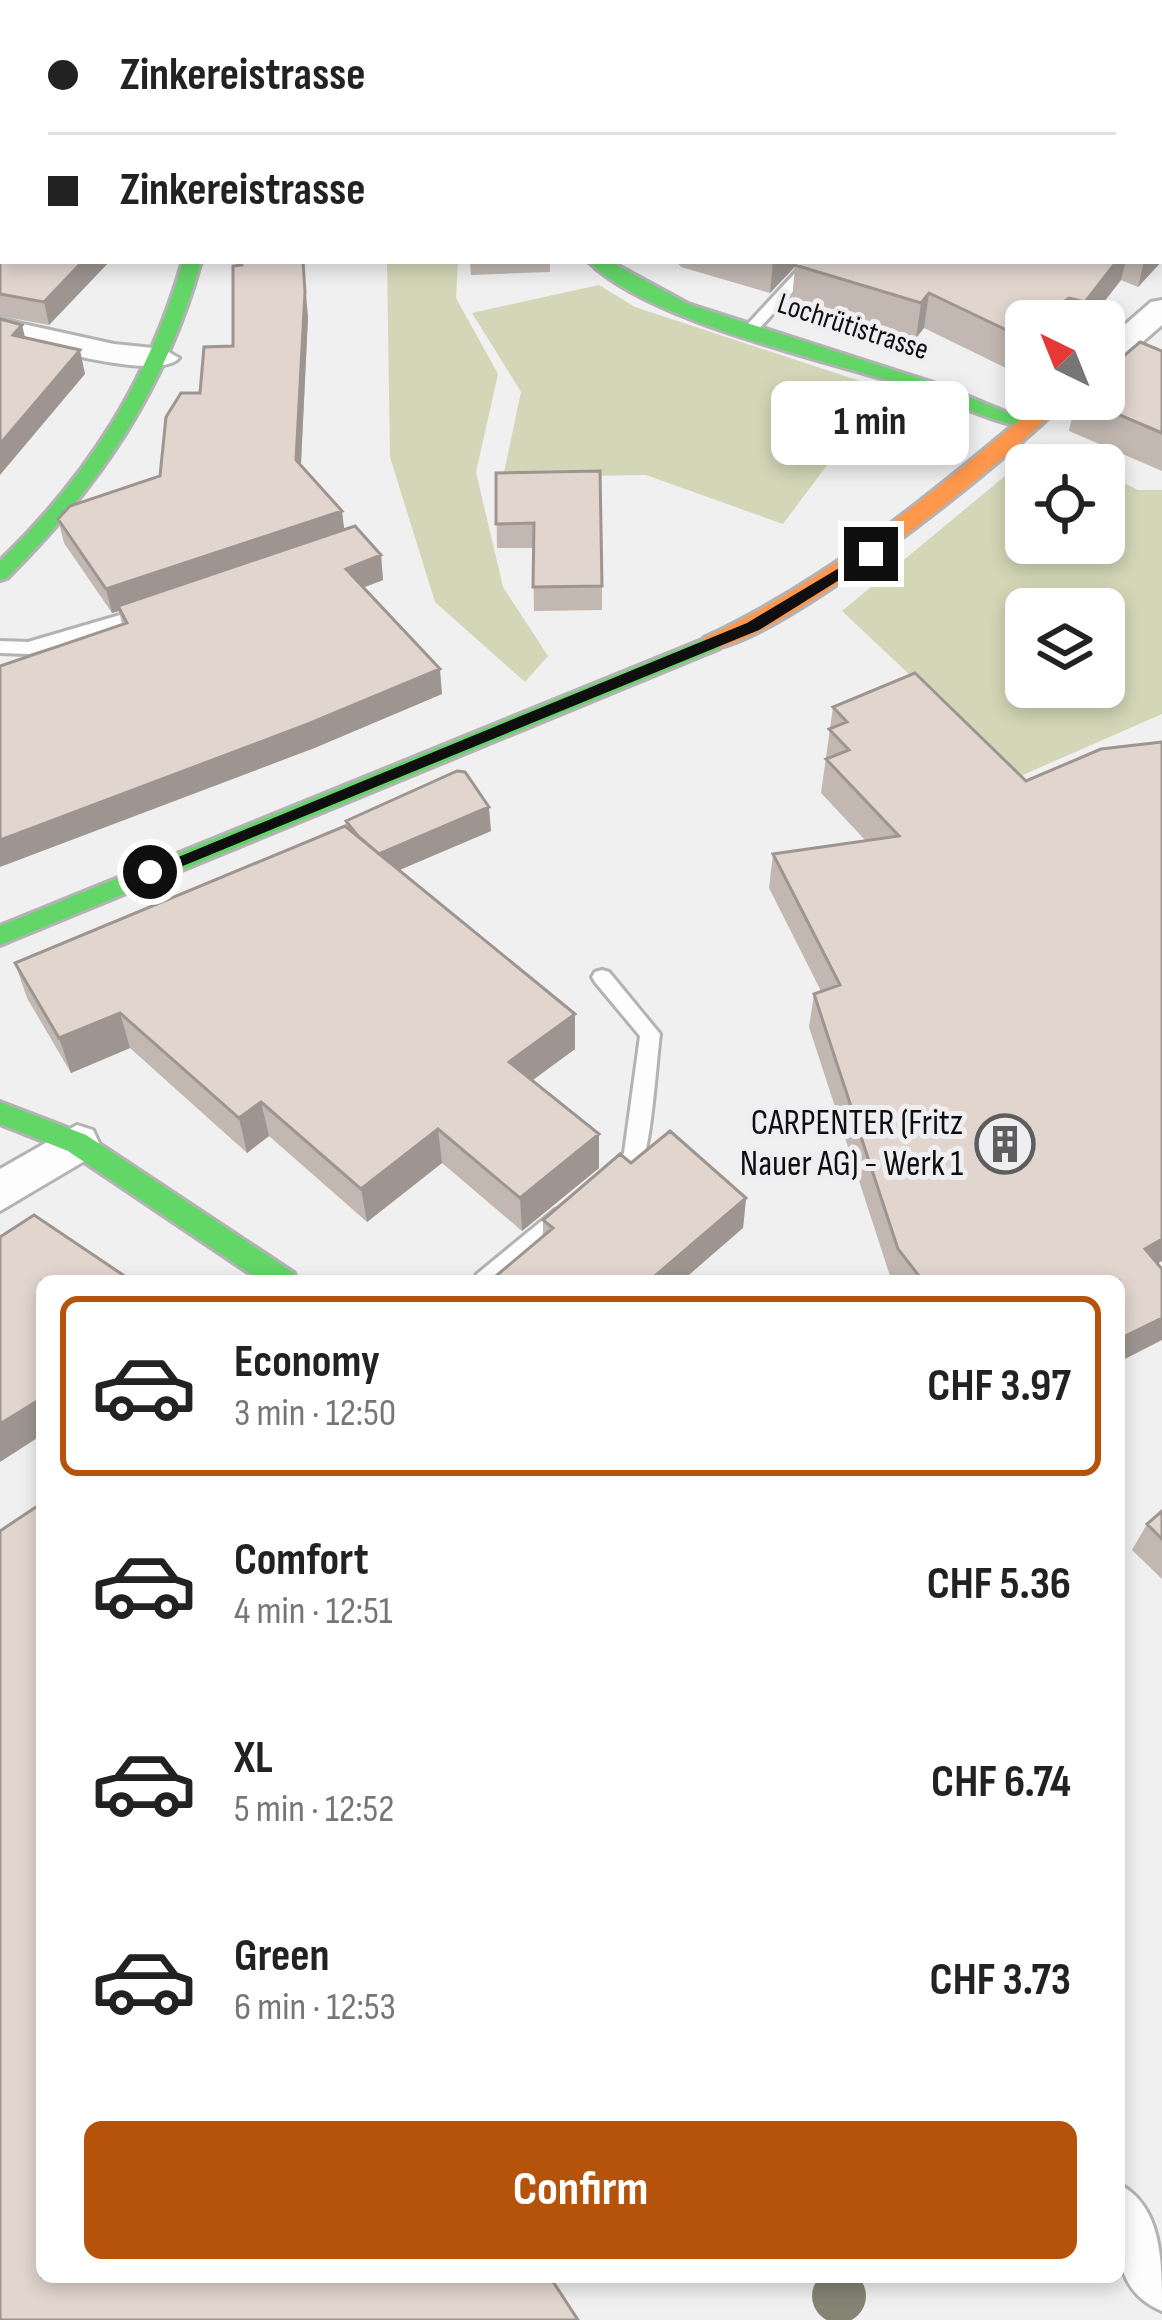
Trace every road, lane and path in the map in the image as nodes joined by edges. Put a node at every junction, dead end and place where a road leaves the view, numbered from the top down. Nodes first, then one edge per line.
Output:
1 (191, 264) edge
2 (602, 264) edge
3 (811, 264) edge
4 (1162, 309) edge
5 (0, 328) edge
6 (751, 329) junction
7 (1125, 341) edge
8 (163, 358) junction
9 (1033, 420) edge
10 (1027, 425) junction
11 (0, 573) edge
12 (159, 608) edge
13 (0, 647) edge
14 (0, 936) edge
15 (602, 977) dead end
16 (0, 1113) edge
17 (76, 1143) junction
18 (0, 1192) edge
19 (275, 1275) edge
20 (492, 1275) edge

1 - 8 street
2 - 6 street, Lochrütistrasse
3 - 6 lane
4 - 7 street
5 - 8 street
6 - 10 street, Lochrütistrasse
8 - 11 street
9 - 10 street
10 - 14 street
12 - 13 lane
15 - 20 lane
16 - 17 street
17 - 18 street
17 - 19 street

